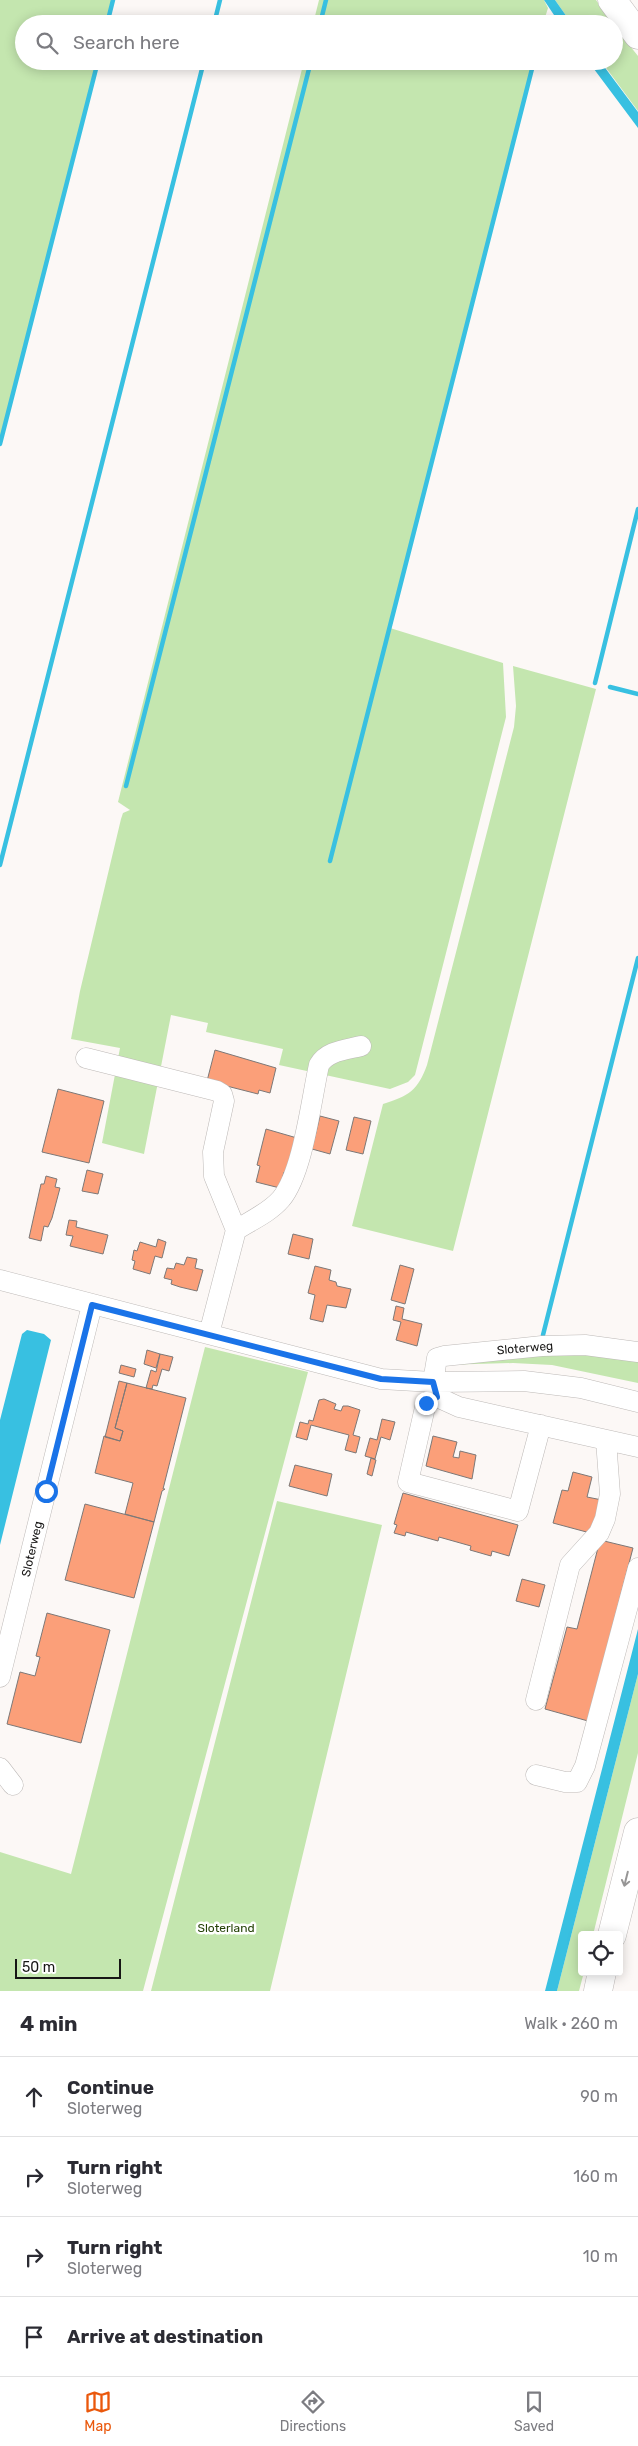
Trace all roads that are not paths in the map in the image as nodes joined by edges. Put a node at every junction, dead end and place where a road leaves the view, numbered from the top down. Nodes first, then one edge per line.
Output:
1 (612, 0) edge
2 (638, 35) edge
3 (360, 1046) dead end
4 (86, 1058) dead end
5 (236, 1230) junction
6 (0, 1280) edge
7 (92, 1305) junction
8 (209, 1334) junction
9 (638, 1352) edge
10 (435, 1390) junction
11 (638, 1402) edge
12 (541, 1426) junction
13 (606, 1440) junction
14 (638, 1447) edge
15 (638, 1568) edge
16 (0, 1677) edge
17 (536, 1700) dead end
18 (0, 1768) edge
19 (536, 1775) dead end
20 (13, 1785) dead end
21 (638, 1832) edge
22 (613, 1931) edge
23 (601, 1976) edge
24 (598, 1991) edge

1 - 2 highway
3 - 5 street
4 - 5 street
5 - 8 street
6 - 7 street
7 - 8 street
7 - 16 street, Sloterweg
8 - 10 street
9 - 10 street, Sloterweg
10 - 11 street
10 - 12 street
10 - 12 street
12 - 13 street
13 - 14 street
13 - 17 street
15 - 19 street
18 - 20 street
21 -> 22 highway
23 - 24 highway

